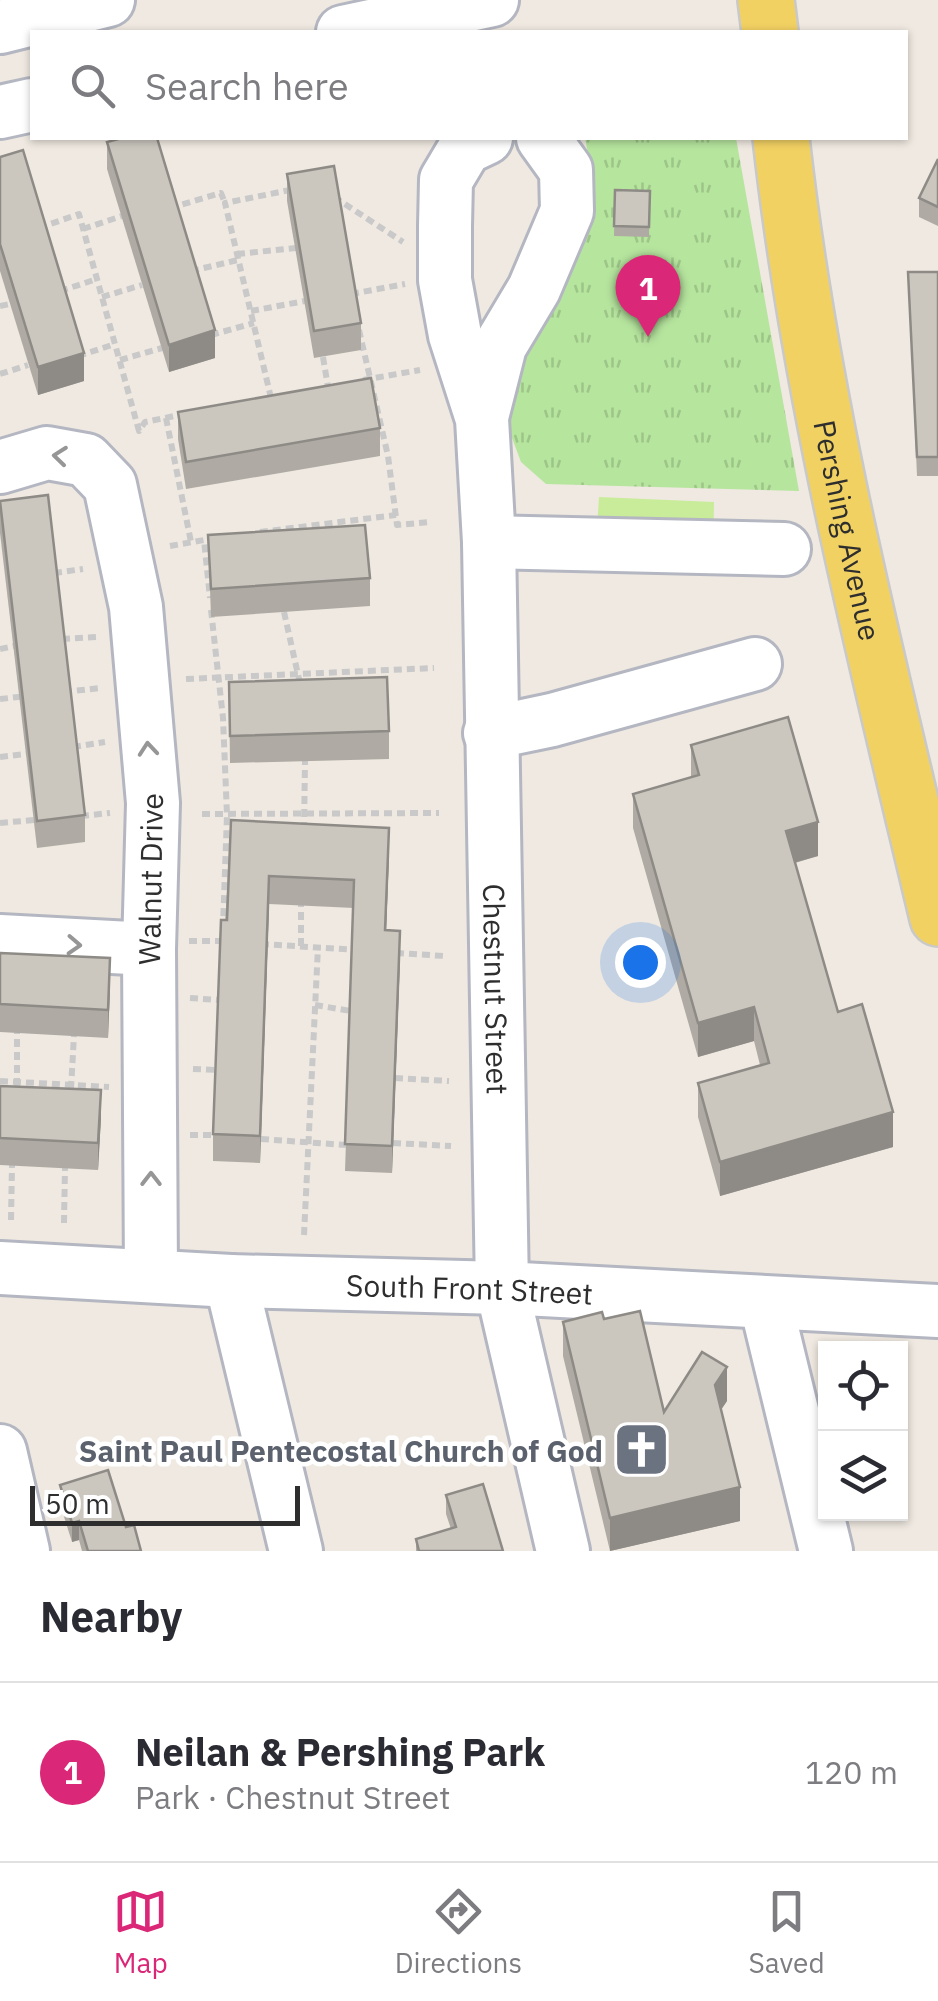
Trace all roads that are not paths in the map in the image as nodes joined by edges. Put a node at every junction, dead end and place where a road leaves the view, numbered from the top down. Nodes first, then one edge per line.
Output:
1 (108, 0) edge
2 (492, 0) edge
3 (766, 0) edge
4 (0, 27) edge
5 (352, 30) edge
6 (770, 30) edge
7 (30, 105) edge
8 (0, 112) edge
9 (482, 140) edge
10 (544, 140) edge
11 (782, 140) edge
12 (482, 419) junction
13 (0, 467) edge
14 (489, 542) junction
15 (784, 549) dead end
16 (755, 664) dead end
17 (490, 733) junction
18 (938, 918) edge
19 (0, 941) edge
20 (164, 945) junction
21 (6, 1244) edge
22 (151, 1276) junction
23 (230, 1280) junction
24 (502, 1288) junction
25 (766, 1304) junction
26 (938, 1311) edge
27 (0, 1451) edge
28 (23, 1551) edge
29 (296, 1551) edge
30 (563, 1551) edge
31 (826, 1551) edge

1 - 4 street
2 - 5 street
3 - 6 main road
7 - 8 street
9 - 12 street, Chestnut Street
10 - 12 street, Chestnut Street
11 - 18 main road, Pershing Avenue
12 - 14 street, Chestnut Street
20 -> 13 street, Walnut Drive
14 - 15 street
14 - 17 street, Chestnut Street
16 - 17 street
17 - 24 street, Chestnut Street
19 -> 20 street
22 -> 20 street, Walnut Drive
21 - 22 street, South Front Street
22 - 23 street, South Front Street
23 - 24 street, South Front Street
23 - 29 street
24 - 25 street, South Front Street
24 - 30 street, Chestnut Street
25 - 26 street, South Front Street
25 - 31 street
27 - 28 street

